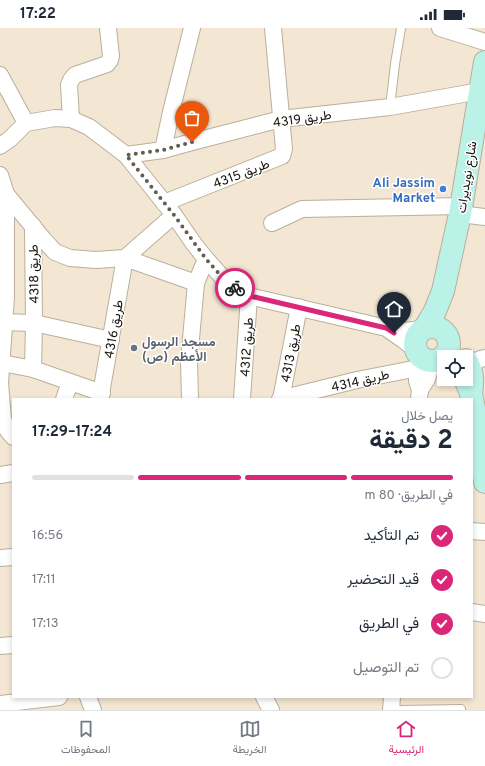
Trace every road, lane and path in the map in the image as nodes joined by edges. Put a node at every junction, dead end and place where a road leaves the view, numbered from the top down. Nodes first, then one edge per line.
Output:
1 (108, 28) edge
2 (192, 28) edge
3 (273, 28) edge
4 (401, 28) edge
5 (440, 28) edge
6 (485, 42) edge
7 (485, 62) edge
8 (0, 76) edge
9 (480, 91) junction
10 (390, 107) junction
11 (71, 119) junction
12 (281, 119) junction
13 (26, 123) junction
14 (0, 146) edge
15 (163, 150) junction
16 (126, 155) junction
17 (0, 175) edge
18 (4, 204) edge
19 (169, 209) junction
20 (461, 210) junction
21 (485, 217) edge
22 (272, 223) dead end
23 (32, 226) junction
24 (125, 258) junction
25 (206, 259) junction
26 (3, 282) edge
27 (196, 283) junction
28 (443, 291) junction
29 (250, 296) junction
30 (299, 307) junction
31 (2, 322) edge
32 (34, 323) junction
33 (386, 328) junction
34 (424, 329) junction
35 (111, 340) junction
36 (447, 350) edge
37 (448, 350) edge
38 (437, 355) edge
39 (2, 363) junction
40 (437, 363) edge
41 (33, 369) junction
42 (437, 371) edge
43 (70, 382) junction
44 (461, 386) edge
45 (419, 394) edge
46 (101, 396) edge
47 (64, 398) edge
48 (190, 398) edge
49 (242, 398) edge
50 (280, 398) edge
51 (284, 398) edge
52 (467, 398) edge
53 (473, 411) edge
54 (482, 430) edge
55 (12, 436) edge
56 (12, 473) edge
57 (0, 475) edge
58 (485, 477) edge
59 (473, 531) edge
60 (485, 532) edge
61 (0, 558) edge
62 (12, 558) edge
63 (473, 612) edge
64 (485, 614) edge
65 (12, 645) edge
66 (0, 646) edge
67 (51, 698) edge
68 (88, 698) edge
69 (265, 698) edge
70 (392, 698) edge
71 (0, 704) edge
72 (461, 709) edge
73 (93, 710) edge
74 (271, 710) edge
75 (391, 710) edge
76 (400, 710) edge

1 - 11 street
2 - 15 street
3 - 12 street
4 - 10 lane
5 - 6 street
7 - 9 street, شارع نويديرات
8 - 13 street
9 - 10 street, طريق 4319
9 - 20 street, شارع نويديرات
10 - 12 street, طريق 4319
11 - 13 street, طريق 4313
11 - 16 street, طريق 4313
12 - 15 street, طريق 4319
12 - 19 street, طريق 4315
13 - 14 street
15 - 16 street, طريق 4319
16 - 19 street, طريق 4313
17 - 18 street
18 - 23 street
18 - 26 street, طريق 4318
19 - 24 street
19 - 25 street, طريق 4313
20 - 21 street
20 - 22 street
20 - 28 street, شارع نويديرات
23 - 24 street
23 - 32 street, طريق 4318
24 - 27 street
24 - 35 street, طريق 4316
25 - 27 street
25 - 29 street, طريق 4313
26 - 31 street, طريق 4318
27 - 48 street
28 - 34 street, شارع نويديرات
28 - 37 street, شارع نويديرات
29 - 30 street, طريق 4313
29 - 49 street, طريق 4312
30 - 33 street, طريق 4313
30 - 50 street, طريق 4313
31 - 32 street, طريق 4318
31 - 39 street, طريق 4318
32 - 35 street, طريق 4318
32 - 41 street, طريق 4318
33 - 34 street, طريق 4313
33 - 38 street, طريق 4313
34 - 36 street
35 - 46 street, طريق 4316
39 - 41 street
39 - 55 street, طريق 4318
40 - 51 street, طريق 4314
41 - 43 street
42 - 45 street
43 - 46 street
43 - 47 street
44 - 52 street, شارع نويديرات
53 - 54 street, شارع نويديرات
54 - 58 street, شارع نويديرات
56 - 57 street
59 - 60 street
61 - 62 street
63 - 64 street
65 - 66 street
67 - 71 street
68 - 73 street
69 - 74 street
70 - 75 street
72 - 76 lane

